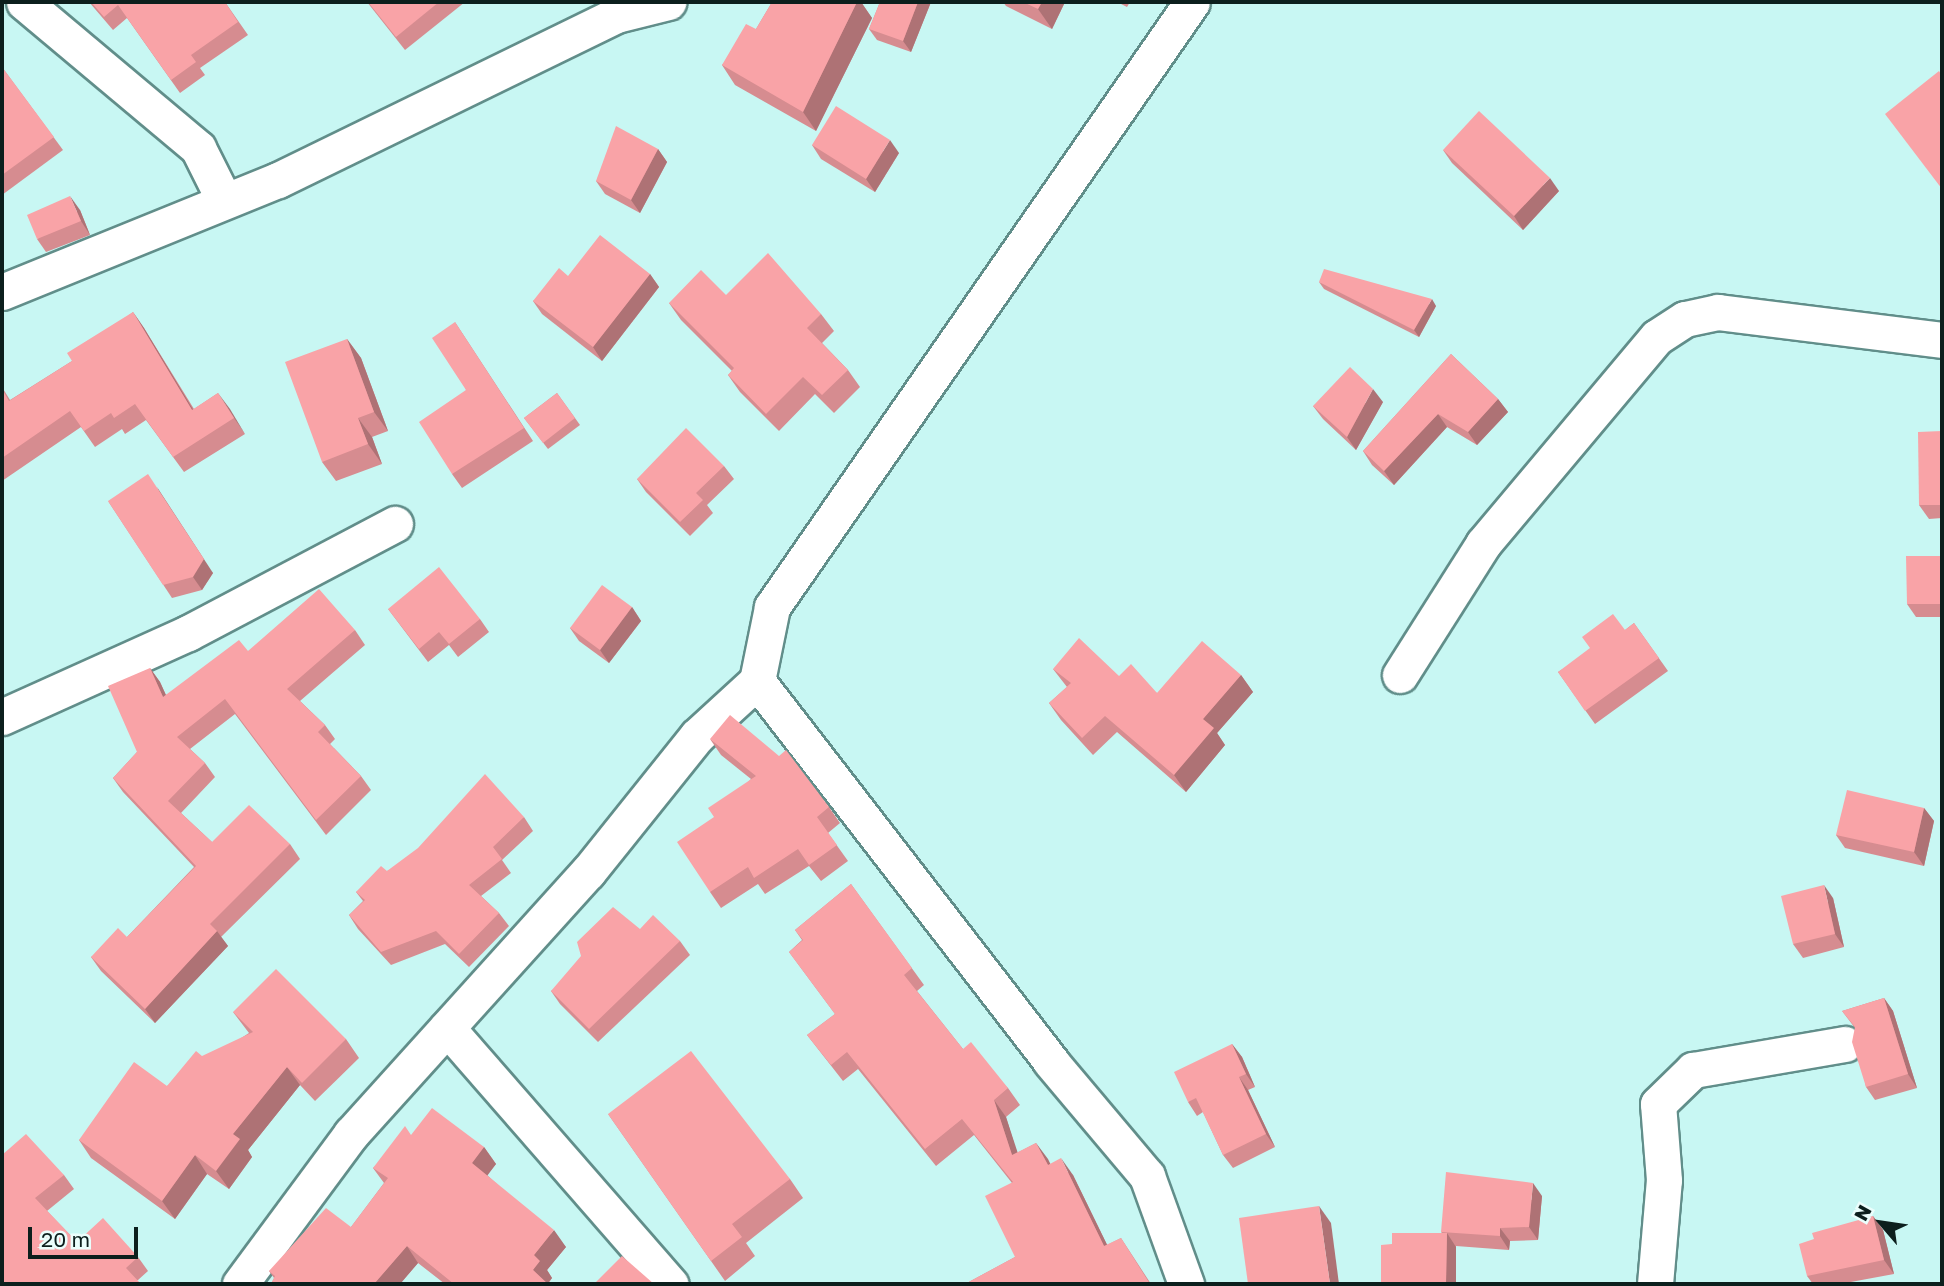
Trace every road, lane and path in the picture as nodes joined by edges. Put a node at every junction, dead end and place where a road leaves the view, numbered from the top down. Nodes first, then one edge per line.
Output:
1 (24, 2) edge
2 (668, 2) edge
3 (1192, 2) edge
4 (224, 200) junction
5 (2, 292) edge
6 (1942, 340) edge
7 (395, 524) dead end
8 (1401, 675) dead end
9 (757, 681) junction
10 (2, 718) edge
11 (447, 1028) junction
12 (1845, 1044) dead end
13 (240, 1284) edge
14 (670, 1284) edge
15 (1186, 1284) edge
16 (1656, 1284) edge

1 - 4 street
2 - 4 street
3 - 9 street
4 - 5 street
6 - 8 street
7 - 10 street
9 - 11 street
9 - 15 street
11 - 13 street
11 - 14 street
12 - 16 street

